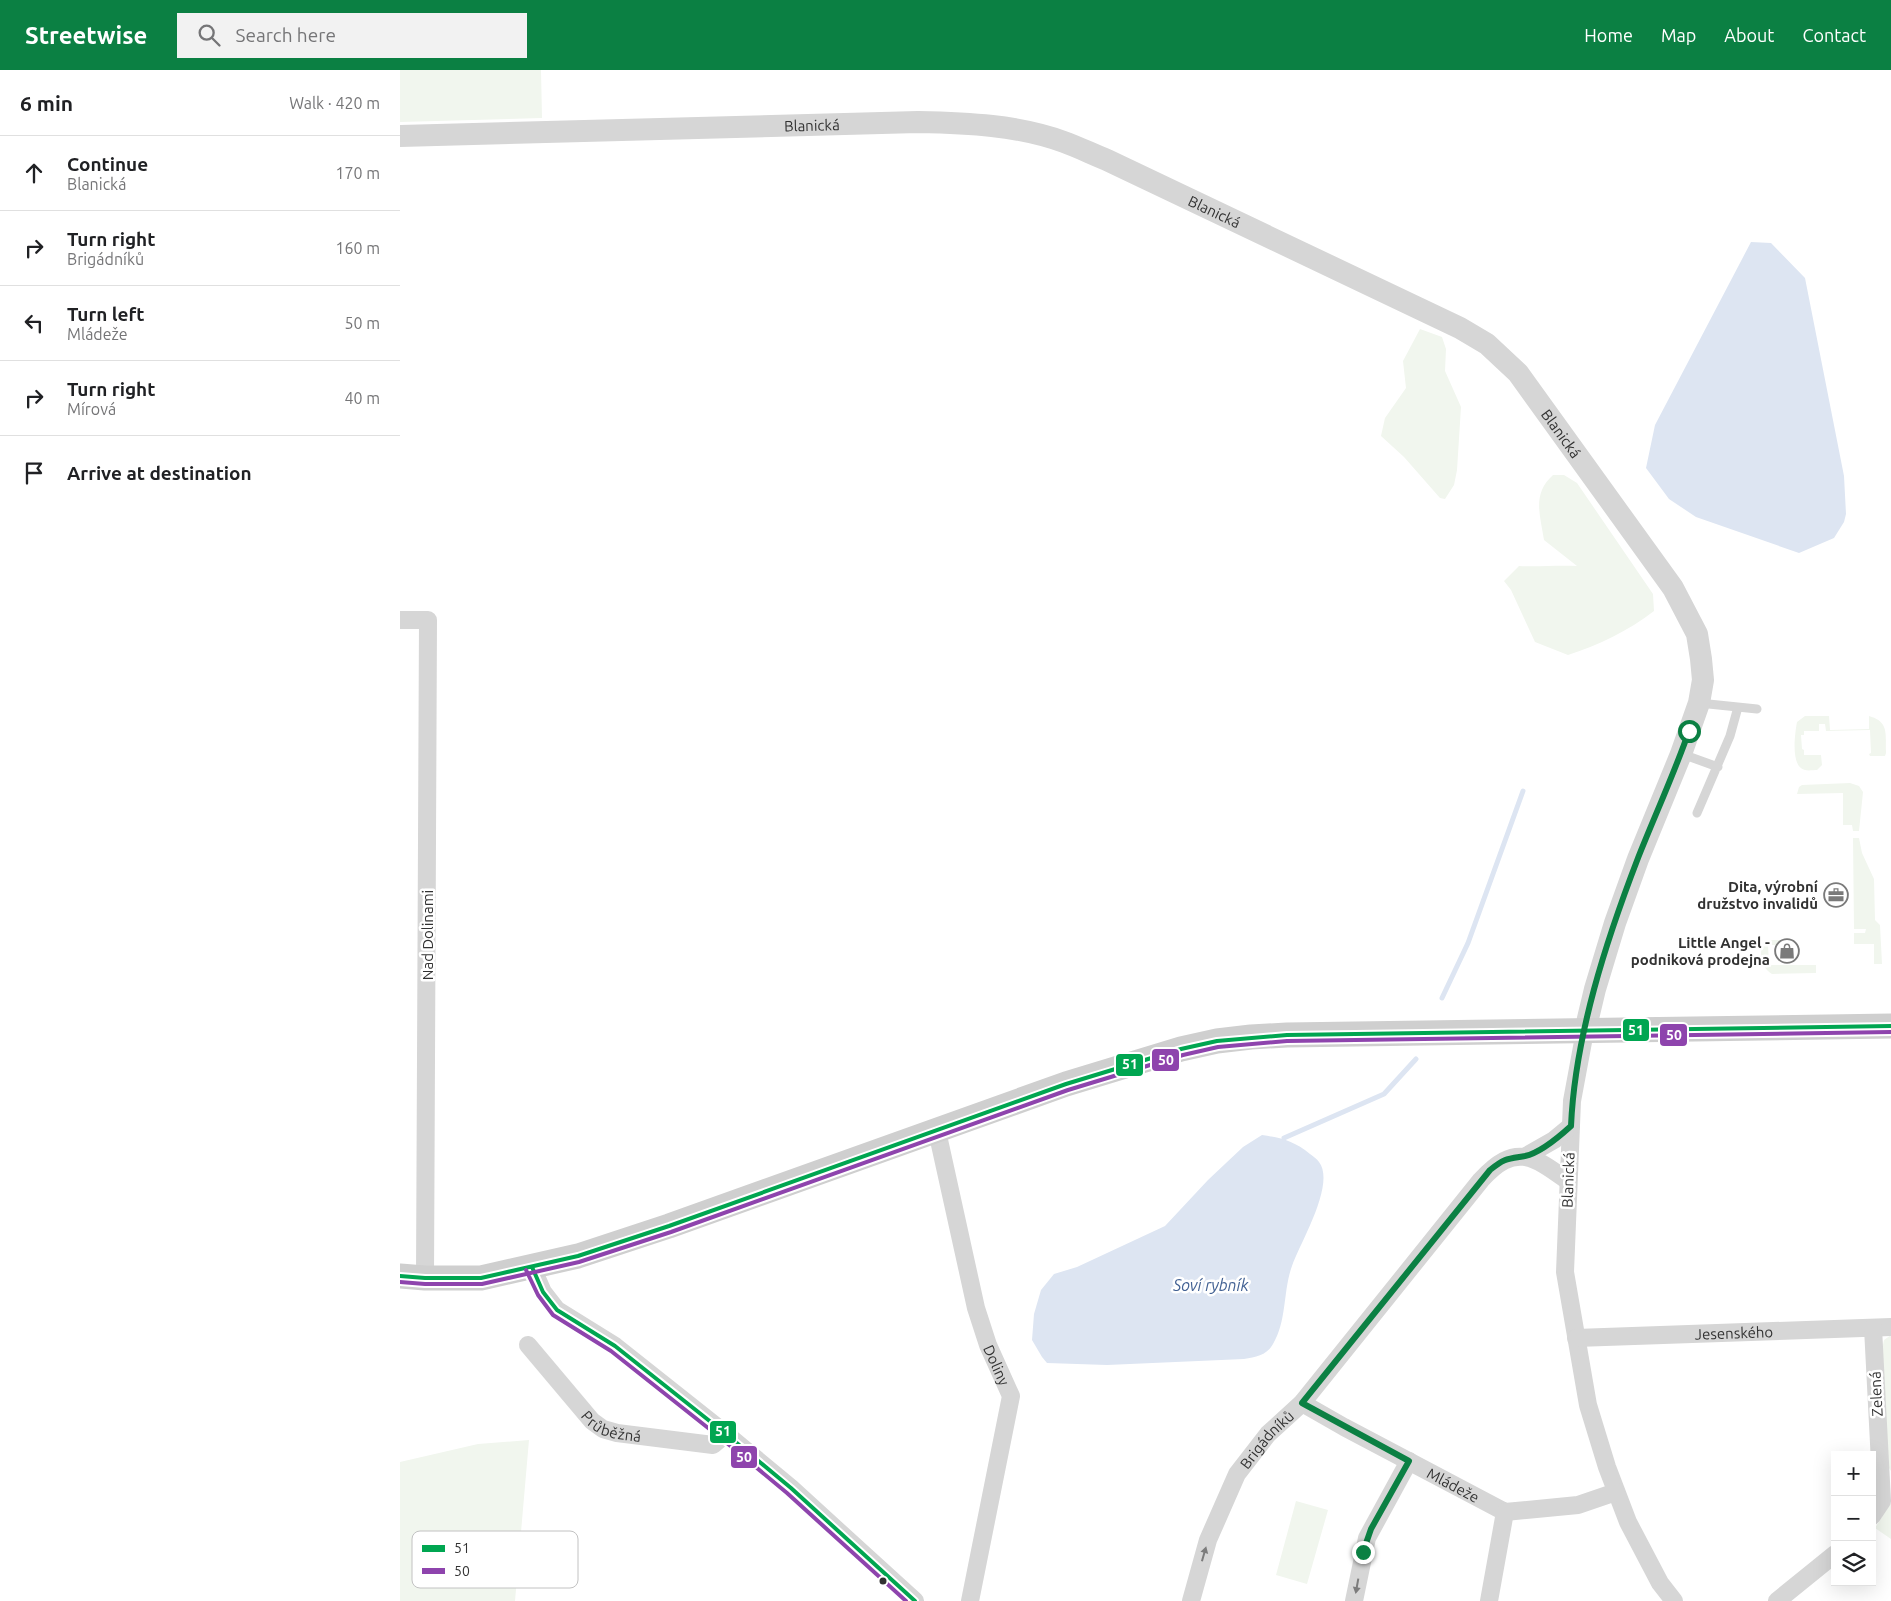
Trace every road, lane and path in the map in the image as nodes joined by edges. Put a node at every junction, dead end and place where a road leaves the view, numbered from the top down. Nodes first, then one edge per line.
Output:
1 (400, 136) edge
2 (400, 620) edge
3 (1699, 703) junction
4 (1738, 707) junction
5 (1757, 709) dead end
6 (1681, 754) junction
7 (1718, 767) junction
8 (1697, 813) dead end
9 (1891, 1026) edge
10 (1584, 1031) junction
11 (1571, 1126) junction
12 (936, 1130) junction
13 (1526, 1156) junction
14 (1568, 1181) junction
15 (532, 1267) junction
16 (400, 1276) edge
17 (425, 1278) junction
18 (1891, 1327) edge
19 (1873, 1328) junction
20 (1576, 1338) junction
21 (528, 1345) dead end
22 (1302, 1403) junction
23 (726, 1434) junction
24 (1409, 1461) junction
25 (1886, 1485) edge
26 (1616, 1492) junction
27 (1876, 1510) edge
28 (1505, 1512) junction
29 (1831, 1557) edge
30 (915, 1601) edge
31 (970, 1601) edge
32 (1191, 1601) edge
33 (1354, 1601) edge
34 (1489, 1601) edge
35 (1674, 1601) edge
36 (1777, 1601) edge

1 - 3 street, Blanická
2 - 17 street, Nad Dolinami
3 - 4 lane
3 - 6 street, Blanická
4 - 5 lane
4 - 7 lane
6 - 7 lane
6 - 10 street, Blanická
7 - 8 lane
9 - 10 main road
10 - 11 street, Blanická
10 - 12 main road
11 - 13 street, Brigádníků
11 - 14 street, Blanická
12 - 15 main road
12 - 31 street, Doliny
13 - 14 street
13 - 22 street, Brigádníků
14 - 20 street, Blanická
15 - 17 main road
15 - 23 street
16 - 17 main road
18 - 19 street, Jesenského
19 - 20 street, Jesenského
19 - 25 street, Zelená
20 - 26 street, Blanická
21 - 23 street, Průběžná
22 - 24 street, Mládeže
32 -> 22 street, Brigádníků
23 - 30 street
24 - 28 street, Mládeže
24 -> 33 street
25 - 27 street, Zelená
26 - 28 street
26 - 35 street, Blanická
28 - 34 street
29 - 36 street

